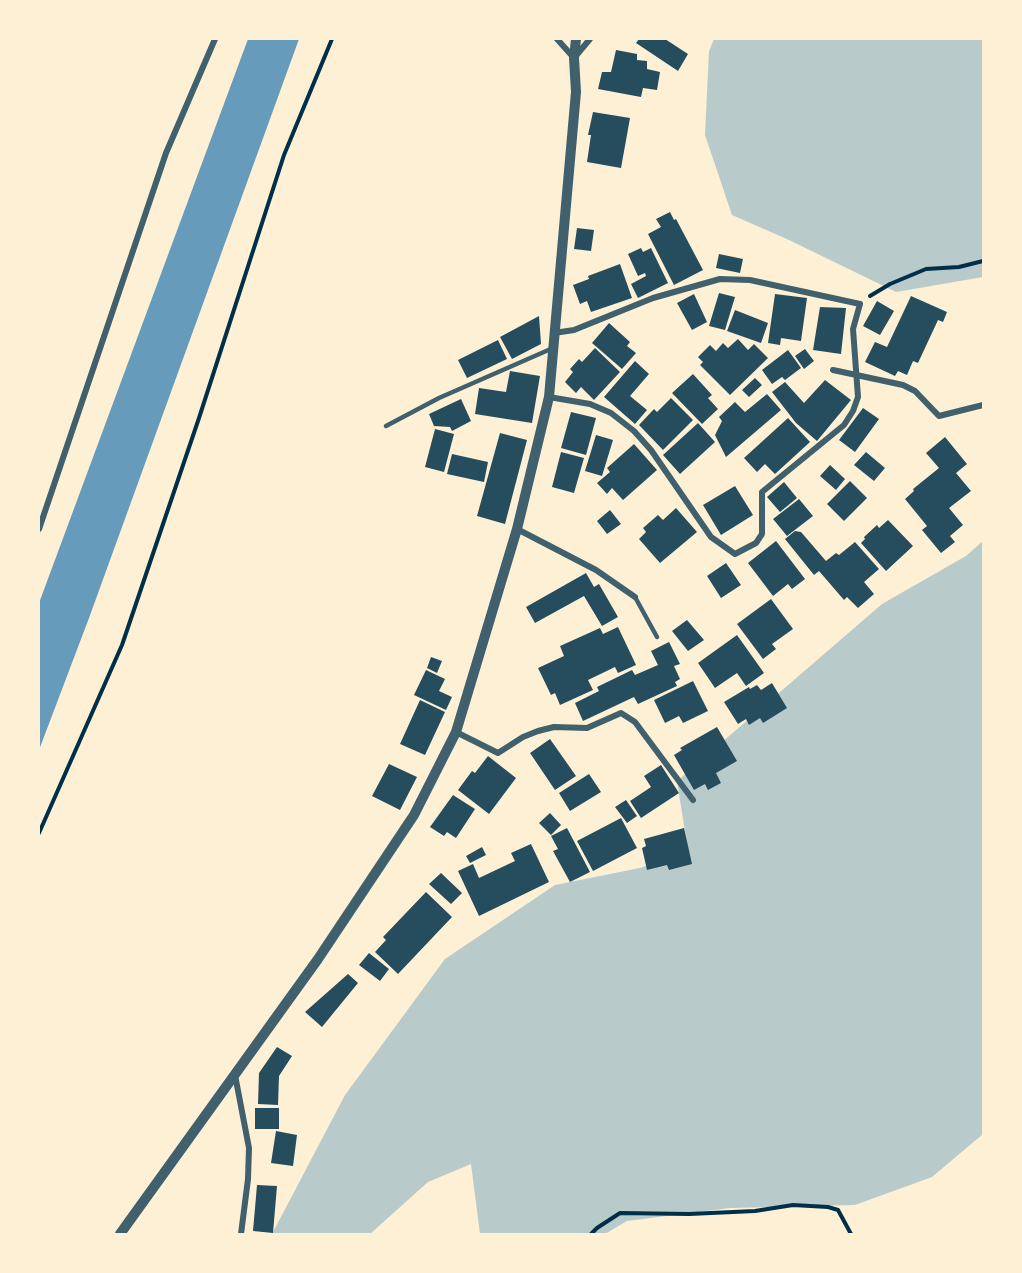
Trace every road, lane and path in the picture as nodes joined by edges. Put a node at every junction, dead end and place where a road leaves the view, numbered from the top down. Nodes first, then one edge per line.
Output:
1 (215, 39) edge
2 (332, 39) edge
3 (557, 39) edge
4 (576, 39) edge
5 (590, 39) edge
6 (574, 57) junction
7 (983, 261) edge
8 (860, 304) junction
9 (554, 333) junction
10 (553, 348) junction
11 (833, 370) dead end
12 (855, 374) junction
13 (549, 397) junction
14 (983, 405) edge
15 (386, 426) dead end
16 (39, 529) edge
17 (517, 529) junction
18 (635, 597) joint
19 (657, 637) dead end
20 (456, 732) junction
21 (693, 800) dead end
22 (39, 833) edge
23 (235, 1074) junction
24 (120, 1234) edge
25 (241, 1234) edge
26 (591, 1234) edge
27 (851, 1234) edge

1 - 16 street
2 - 22 path
3 - 6 street
4 - 6 street
5 - 6 street
6 - 9 street
7 - 8 path
8 - 9 street
8 - 12 street
9 - 10 street
10 - 13 street
10 - 15 lane
11 - 12 street
12 - 13 street
12 - 14 street
13 - 17 street
17 - 18 street
17 - 20 street
18 - 19 lane
20 - 21 street
20 - 23 street
23 - 24 street
23 - 25 street
26 - 27 path

